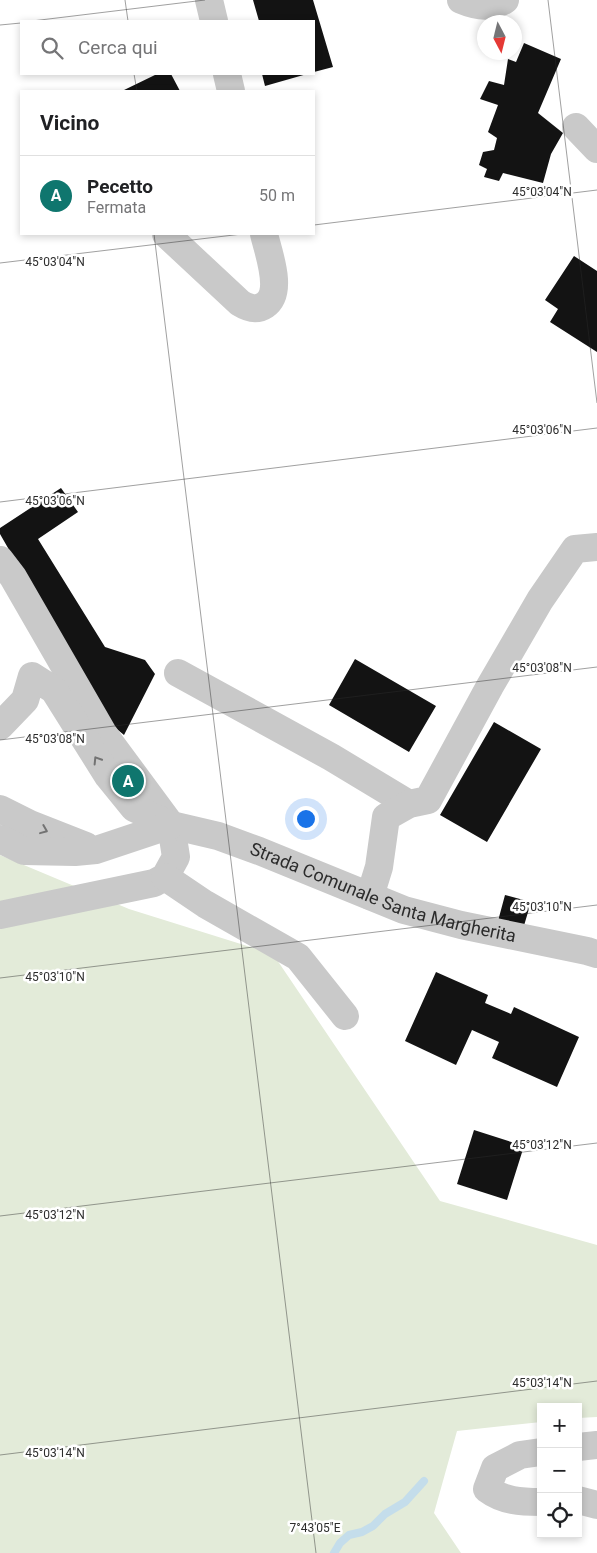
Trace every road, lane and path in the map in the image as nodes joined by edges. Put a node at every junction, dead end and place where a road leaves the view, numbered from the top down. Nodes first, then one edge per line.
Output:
1 (209, 0) edge
2 (461, 0) edge
3 (505, 0) edge
4 (214, 20) edge
5 (227, 75) edge
6 (231, 90) edge
7 (576, 127) dead end
8 (597, 149) edge
9 (167, 235) edge
10 (264, 235) edge
11 (597, 547) edge
12 (0, 560) edge
13 (178, 673) dead end
14 (0, 726) edge
15 (410, 804) junction
16 (0, 809) edge
17 (171, 825) junction
18 (0, 839) edge
19 (96, 850) junction
20 (165, 877) junction
21 (370, 896) junction
22 (0, 915) edge
23 (597, 954) edge
24 (345, 1016) dead end
25 (597, 1445) edge
26 (582, 1447) edge
27 (537, 1453) edge
28 (582, 1501) edge
29 (537, 1502) edge
30 (597, 1505) edge

1 - 4 street
2 - 3 street
5 - 6 street
7 - 8 street
9 - 10 street
11 - 15 street
12 - 17 street
13 - 15 street
17 -> 14 street, Strada Comunale Santa Margherita
15 - 21 street
16 -> 19 street
17 - 19 street
17 - 20 street
17 - 21 street, Strada Comunale Santa Margherita
18 - 19 street
20 - 22 street
20 - 24 street
21 - 23 street, Strada Comunale Santa Margherita
25 - 26 street
27 - 29 street
28 - 30 street

